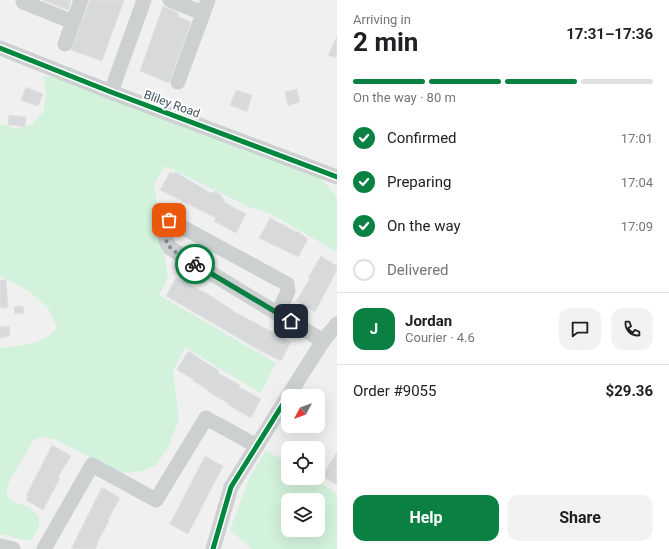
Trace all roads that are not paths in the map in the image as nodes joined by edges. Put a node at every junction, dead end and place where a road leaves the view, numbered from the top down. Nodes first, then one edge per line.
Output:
1 (81, 0) edge
2 (144, 0) edge
3 (170, 0) edge
4 (23, 2) dead end
5 (206, 7) edge
6 (73, 22) junction
7 (65, 44) dead end
8 (0, 48) edge
9 (178, 82) dead end
10 (111, 92) junction
11 (337, 176) edge
12 (278, 314) junction
13 (337, 324) edge
14 (323, 341) junction
15 (292, 389) edge
16 (281, 407) edge
17 (257, 446) junction
18 (0, 546) edge
19 (13, 549) edge
20 (44, 549) edge
21 (213, 549) edge

1 - 6 street
2 - 10 street
3 - 5 street
4 - 6 street
5 - 9 street
6 - 7 street
8 - 10 street, Bliley Road
10 - 11 street, Bliley Road
12 - 12 street
12 - 14 street
13 - 14 street
14 - 15 street
16 - 17 street
17 - 20 street
17 - 21 street
18 - 19 street

